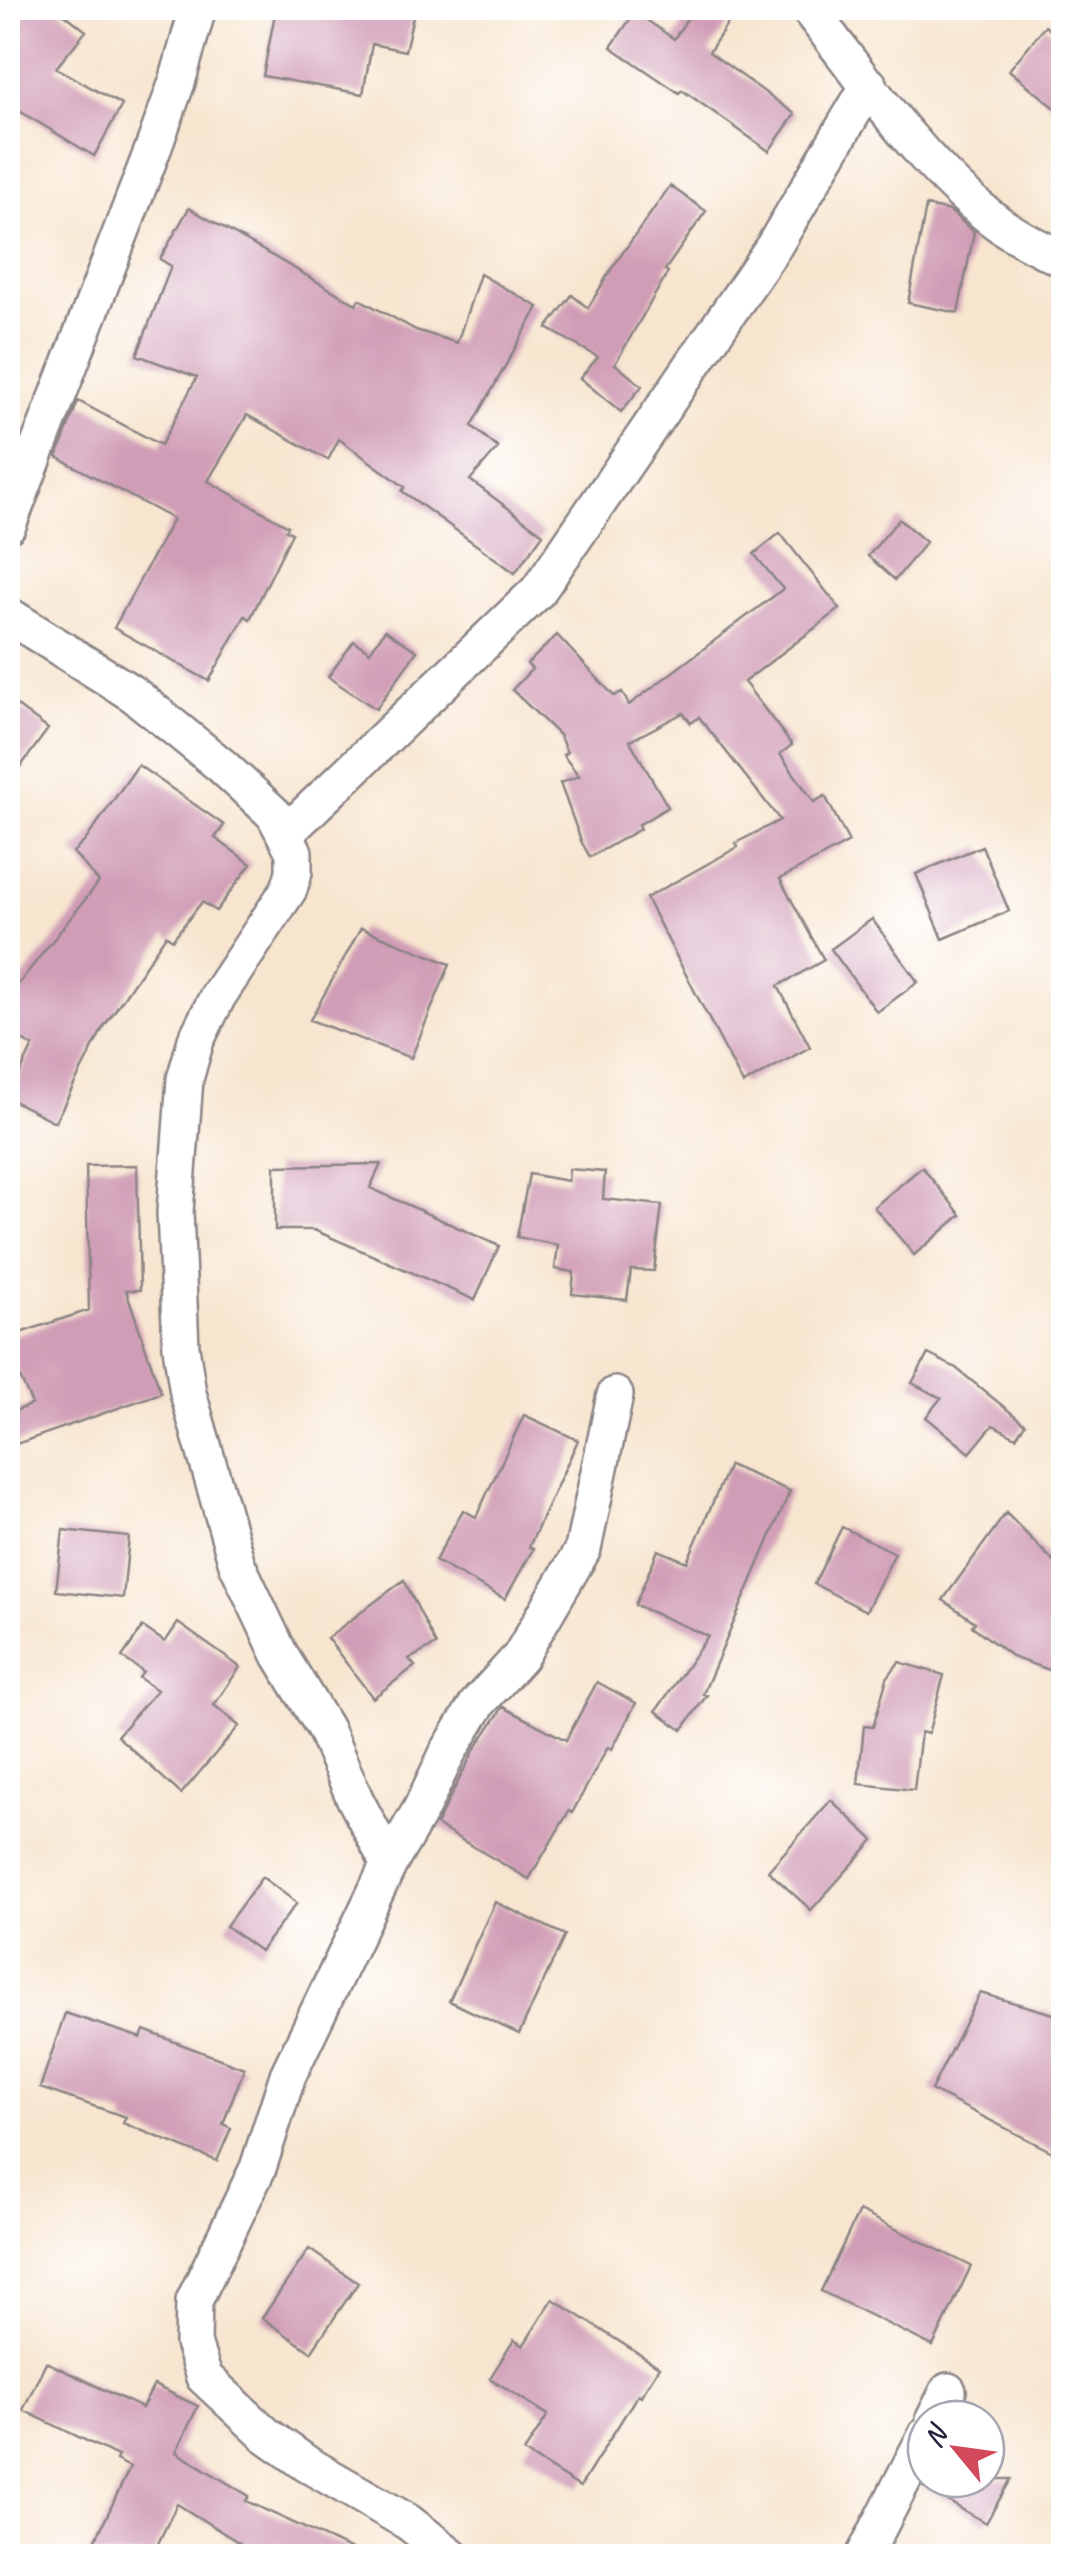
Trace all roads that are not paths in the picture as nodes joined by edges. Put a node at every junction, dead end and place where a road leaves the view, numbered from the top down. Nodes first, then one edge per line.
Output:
1 (198, 8) edge
2 (808, 8) edge
3 (869, 85) junction
4 (1064, 260) edge
5 (8, 525) edge
6 (8, 614) edge
7 (286, 834) junction
8 (615, 1395) dead end
9 (389, 1864) junction
10 (906, 2473) edge
11 (452, 2556) edge
12 (864, 2556) edge

1 - 5 street
2 - 3 street
3 - 4 street
3 - 7 street
6 - 7 street
7 - 9 street
8 - 9 street
9 - 11 street
10 - 12 street

